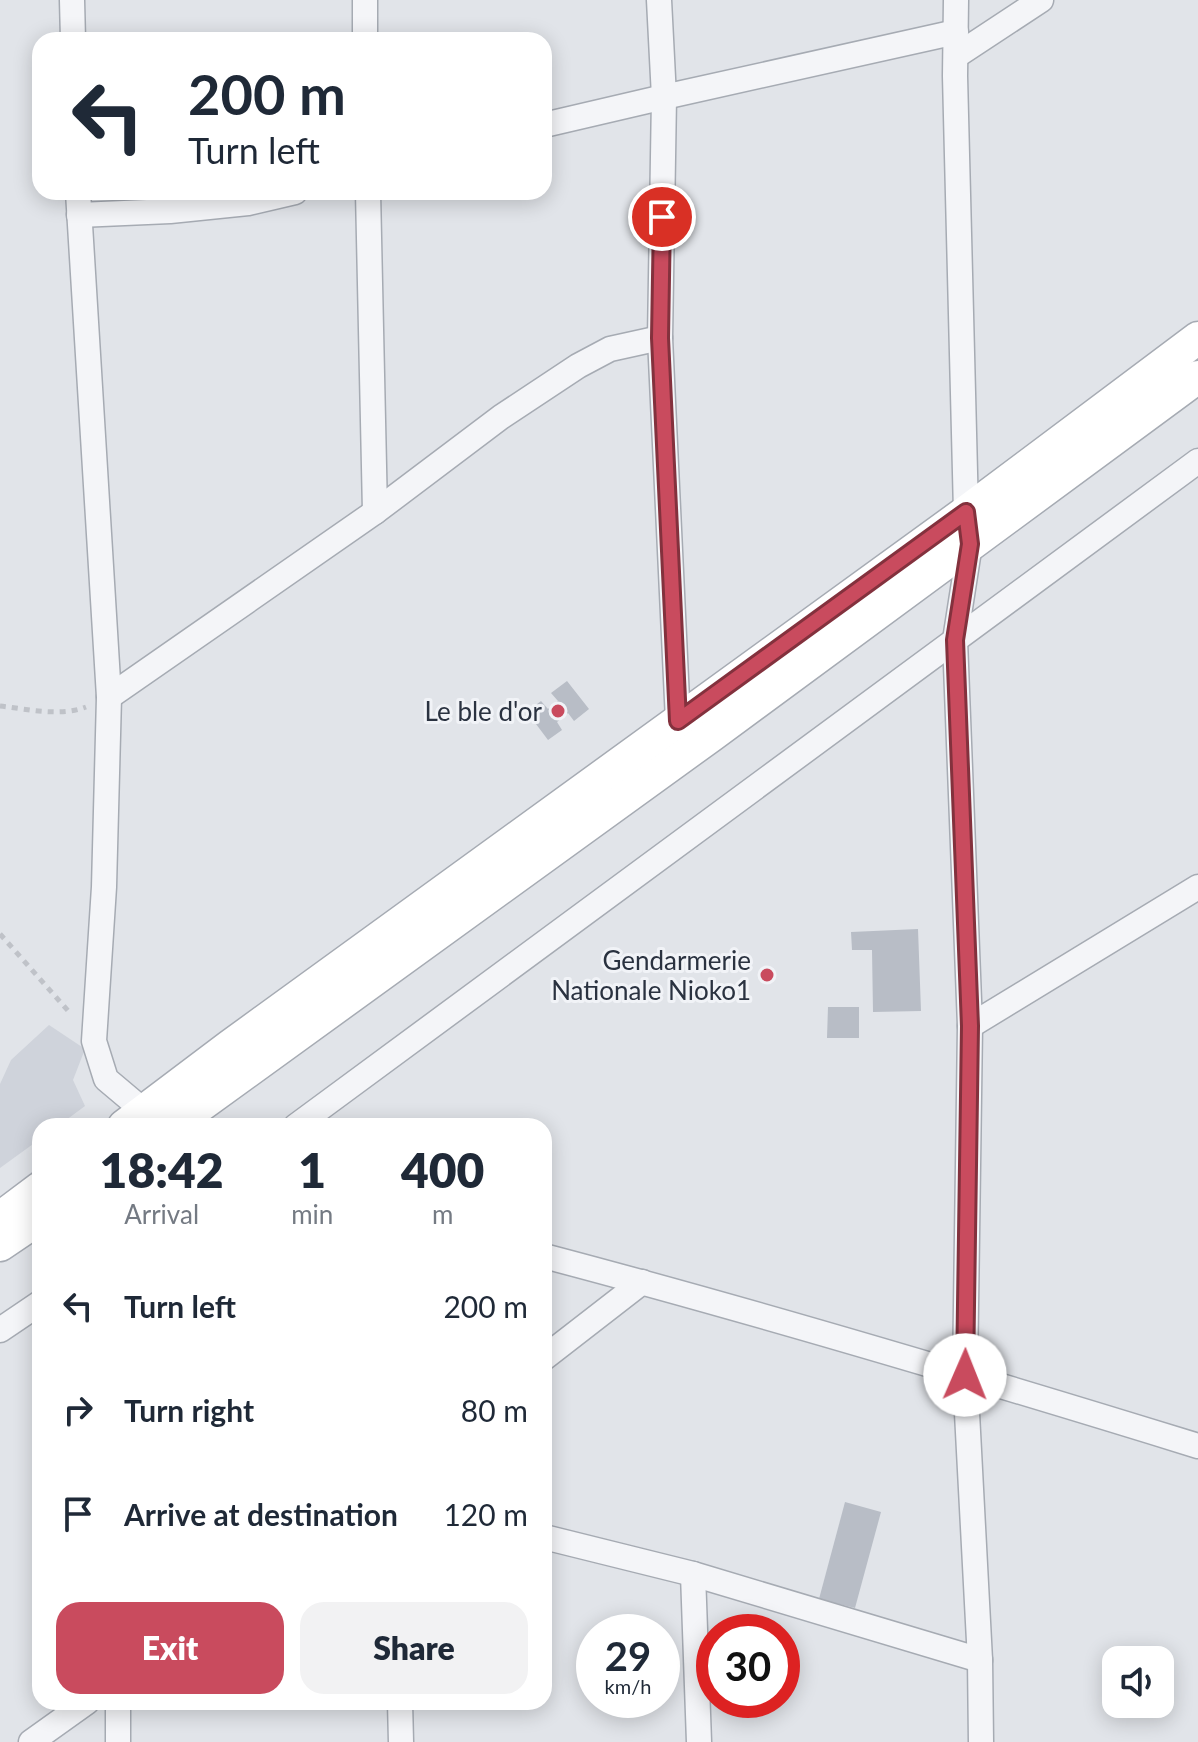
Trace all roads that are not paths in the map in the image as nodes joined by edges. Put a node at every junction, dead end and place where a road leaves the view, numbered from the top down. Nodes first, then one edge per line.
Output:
1 (72, 0) edge
2 (365, 0) edge
3 (659, 0) edge
4 (956, 0) edge
5 (1041, 0) edge
6 (73, 32) edge
7 (365, 32) edge
8 (956, 32) junction
9 (956, 56) junction
10 (664, 97) junction
11 (552, 123) edge
12 (261, 200) edge
13 (368, 200) edge
14 (78, 204) edge
15 (660, 338) junction
16 (1198, 338) edge
17 (1198, 377) edge
18 (1198, 461) edge
19 (375, 512) junction
20 (966, 512) junction
21 (970, 544) junction
22 (955, 640) junction
23 (109, 697) junction
24 (678, 721) junction
25 (1194, 893) edge
26 (970, 1026) junction
27 (146, 1118) edge
28 (154, 1118) edge
29 (156, 1118) edge
30 (307, 1118) edge
31 (32, 1194) edge
32 (0, 1218) edge
33 (32, 1223) edge
34 (0, 1245) edge
35 (552, 1258) edge
36 (642, 1282) junction
37 (32, 1308) edge
38 (0, 1330) edge
39 (552, 1352) edge
40 (965, 1375) junction
41 (1198, 1446) edge
42 (552, 1539) edge
43 (693, 1574) junction
44 (980, 1660) junction
45 (76, 1710) edge
46 (118, 1710) edge
47 (400, 1710) edge
48 (31, 1742) edge
49 (118, 1742) edge
50 (401, 1742) edge
51 (699, 1742) edge
52 (981, 1742) edge

1 - 6 street
2 - 7 street
3 - 10 street
4 - 8 street
5 - 9 street
8 - 9 street
8 - 10 street
9 - 20 street
10 - 11 street
10 - 15 street
12 - 14 street
13 - 19 street
14 - 23 street
15 - 19 street
15 - 24 street
16 - 20 street
17 - 21 street
18 - 22 street
19 - 23 street
20 - 21 street
20 - 24 street
21 - 22 street
21 - 29 street
22 - 26 street
22 - 30 street
23 - 27 street
24 - 28 street
25 - 26 street
26 - 40 street
31 - 32 street
33 - 34 street
35 - 36 street
36 - 39 street
36 - 40 street
37 - 38 street
40 - 41 street
40 - 44 street
42 - 43 street
43 - 44 street
43 - 51 street
44 - 52 street
45 - 48 street
46 - 49 street
47 - 50 street

